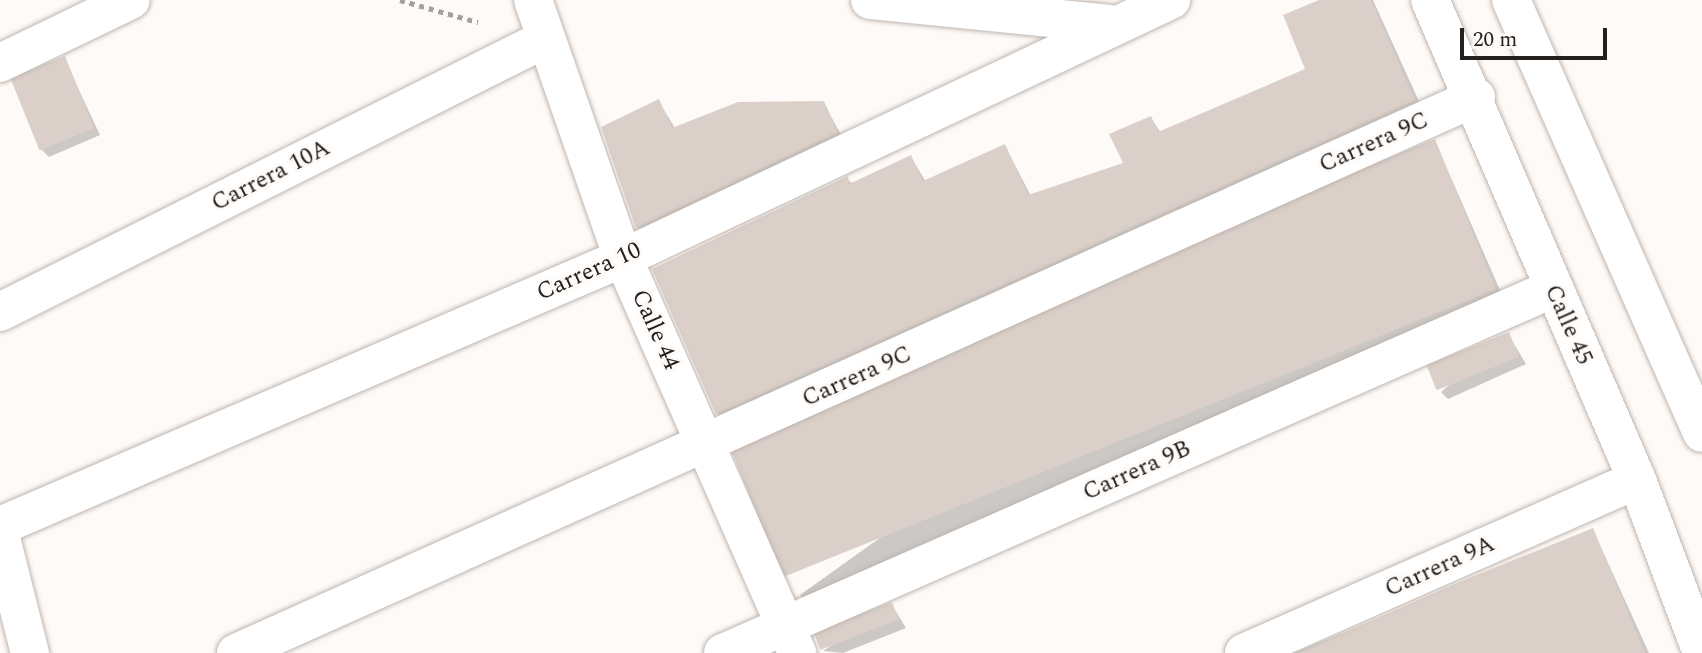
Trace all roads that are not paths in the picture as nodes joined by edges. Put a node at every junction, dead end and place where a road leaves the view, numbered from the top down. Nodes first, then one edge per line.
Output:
1 (131, 0) edge
2 (533, 0) edge
3 (870, 0) edge
4 (1171, 0) edge
5 (1430, 0) edge
6 (1510, 0) edge
7 (1109, 24) junction
8 (543, 40) junction
9 (0, 63) edge
10 (1476, 97) junction
11 (623, 258) junction
12 (1552, 289) junction
13 (0, 312) edge
14 (1702, 433) edge
15 (705, 442) junction
16 (1637, 480) junction
17 (0, 527) edge
18 (0, 534) edge
19 (792, 639) edge
20 (30, 653) edge
21 (236, 653) edge
22 (723, 653) edge
23 (1244, 653) edge
24 (1702, 653) edge

1 - 9 street
2 - 8 street, Calle 44
3 - 7 street
4 - 7 street, Carrera 10
5 - 10 street, Calle 45
6 - 14 street
7 - 11 street, Carrera 10
8 - 11 street, Calle 44
8 - 13 street, Carrera 10A
10 - 12 street, Calle 45
10 - 15 street, Carrera 9C
11 - 15 street, Calle 44
11 - 17 street, Carrera 10
12 - 16 street, Calle 45
12 - 19 street, Carrera 9B
15 - 19 street, Calle 44
15 - 21 street, Carrera 9C
16 - 23 street, Carrera 9A
16 - 24 street, Calle 45
18 - 20 street
19 - 22 street, Carrera 9B

